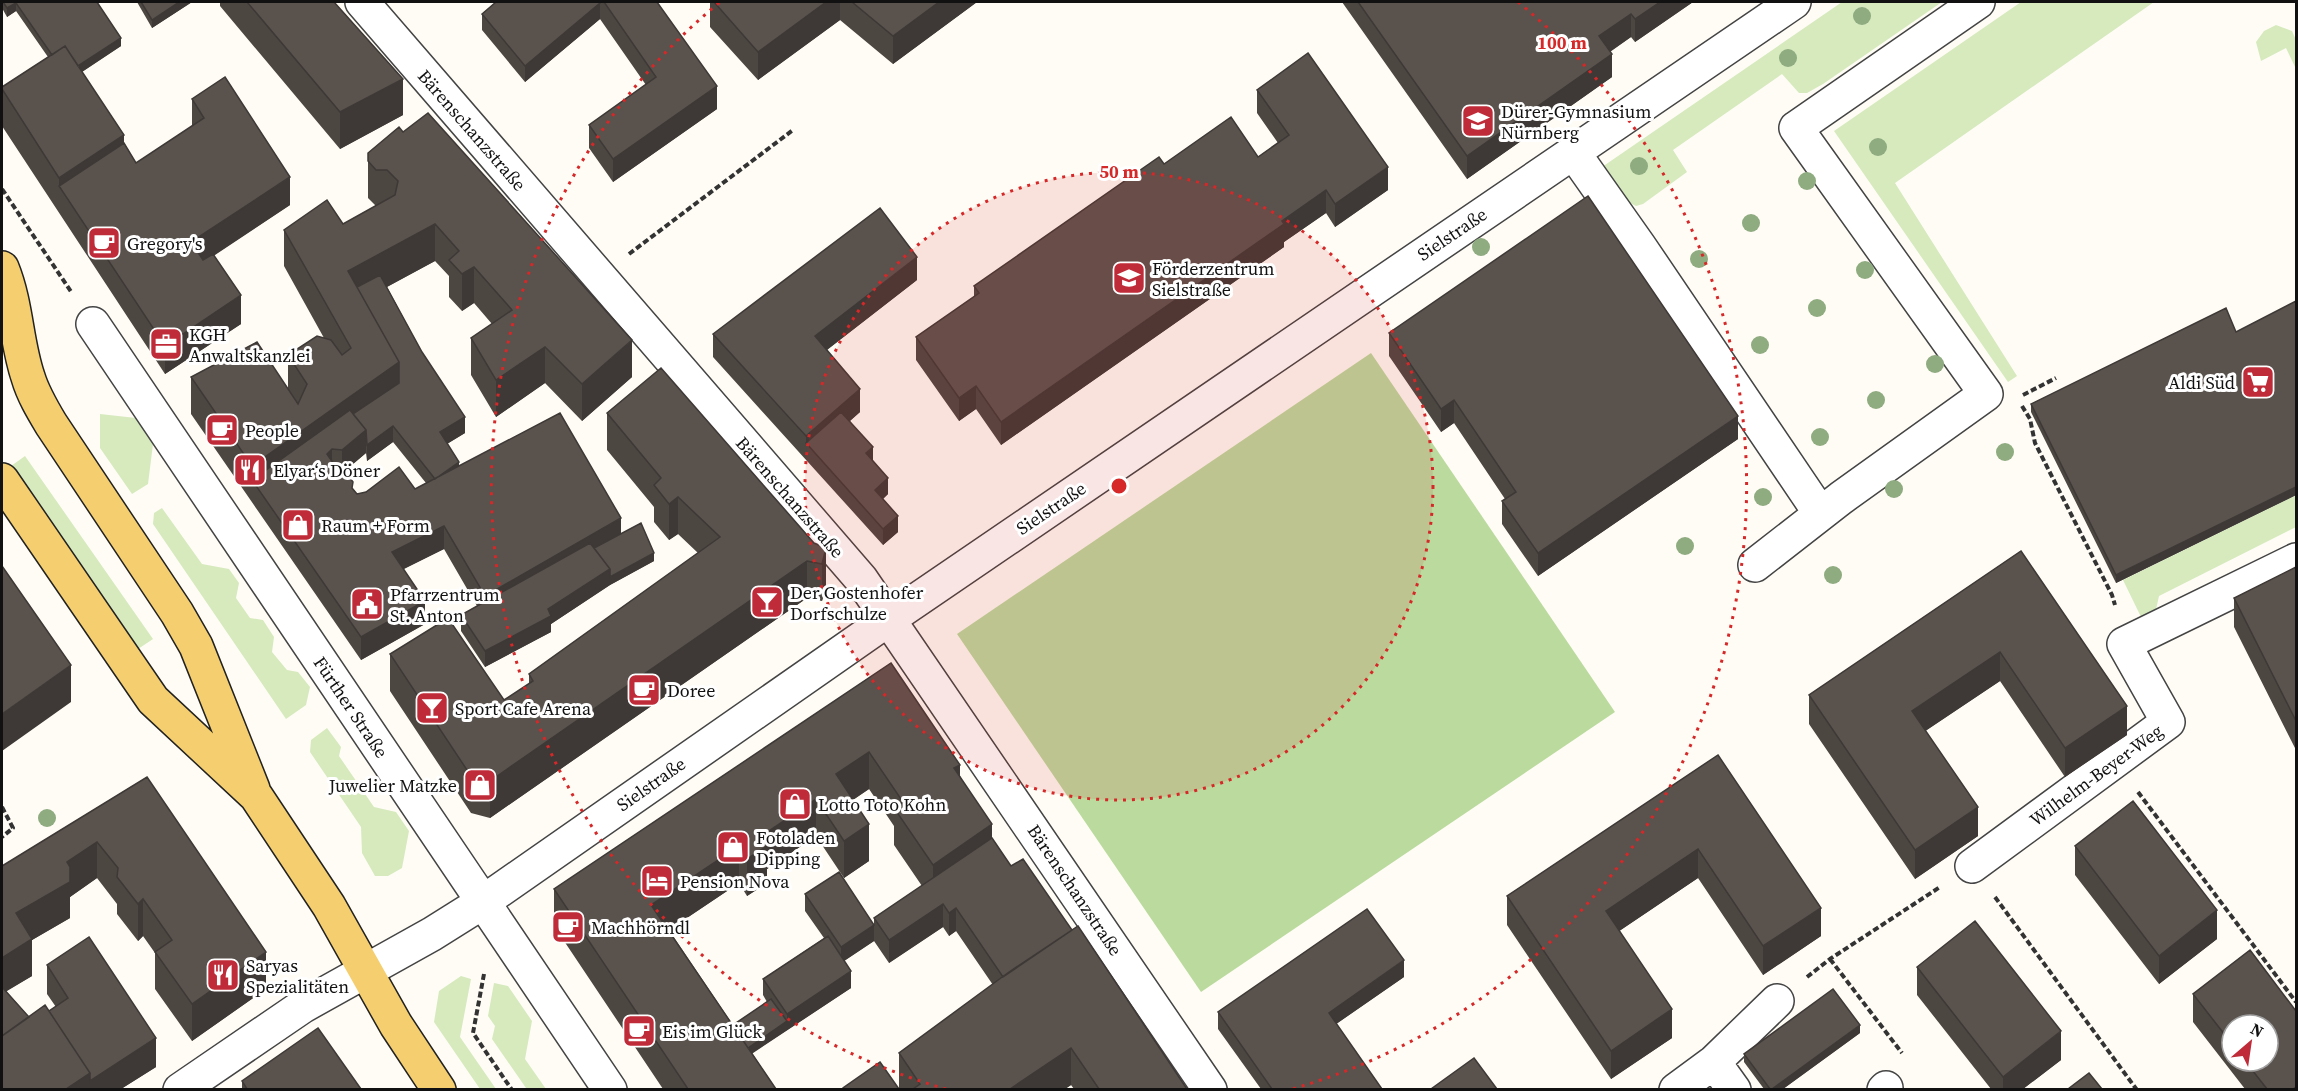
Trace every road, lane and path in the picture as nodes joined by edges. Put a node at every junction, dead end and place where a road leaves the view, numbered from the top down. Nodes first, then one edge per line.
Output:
1 (362, 2) edge
2 (1794, 2) edge
3 (1978, 2) edge
4 (793, 130) dead end
5 (1573, 152) junction
6 (2, 189) edge
7 (2, 268) edge
8 (599, 277) junction
9 (93, 324) joint
10 (11, 349) edge
11 (2056, 378) dead end
12 (2017, 398) dead end
13 (2030, 419) dead end
14 (2, 480) edge
15 (1820, 513) junction
16 (2296, 560) edge
17 (1755, 565) dead end
18 (889, 618) junction
19 (2124, 644) junction
20 (2115, 761) junction
21 (256, 796) junction
22 (2, 807) edge
23 (2, 837) edge
24 (1972, 866) junction
25 (483, 902) junction
26 (1830, 959) junction
27 (366, 971) junction
28 (482, 986) dead end
29 (1777, 1001) joint
30 (2296, 1002) edge
31 (1906, 1058) dead end
32 (1714, 1062) junction
33 (180, 1089) edge
34 (439, 1089) edge
35 (512, 1089) edge
36 (610, 1089) edge
37 (1210, 1089) edge
38 (1677, 1089) edge
39 (1734, 1089) edge
40 (2137, 1089) edge

1 - 8 street, Bärenschanzstraße
2 - 5 street, Sielstraße
3 - 15 street
4 - 8 path
5 - 15 street
5 - 18 street, Sielstraße
6 - 9 path
7 - 10 main road
8 - 18 street, Bärenschanzstraße
9 - 25 street, Fürther Straße
10 - 21 main road
11 - 12 path
13 - 19 path
14 - 21 main road
15 - 17 street
16 - 19 street
18 - 25 street, Sielstraße
18 - 37 street, Bärenschanzstraße
19 - 20 street, Wilhelm-Beyer-Weg
20 - 24 street, Wilhelm-Beyer-Weg
20 - 30 path
21 - 27 main road
22 - 23 path
24 - 26 path
24 - 40 path
25 - 27 street, Sielstraße
25 - 36 street, Fürther Straße
26 - 29 path
26 - 31 path
27 - 33 street, Sielstraße
27 - 34 main road
28 - 35 path
29 - 32 street
32 - 38 street
32 - 39 street

